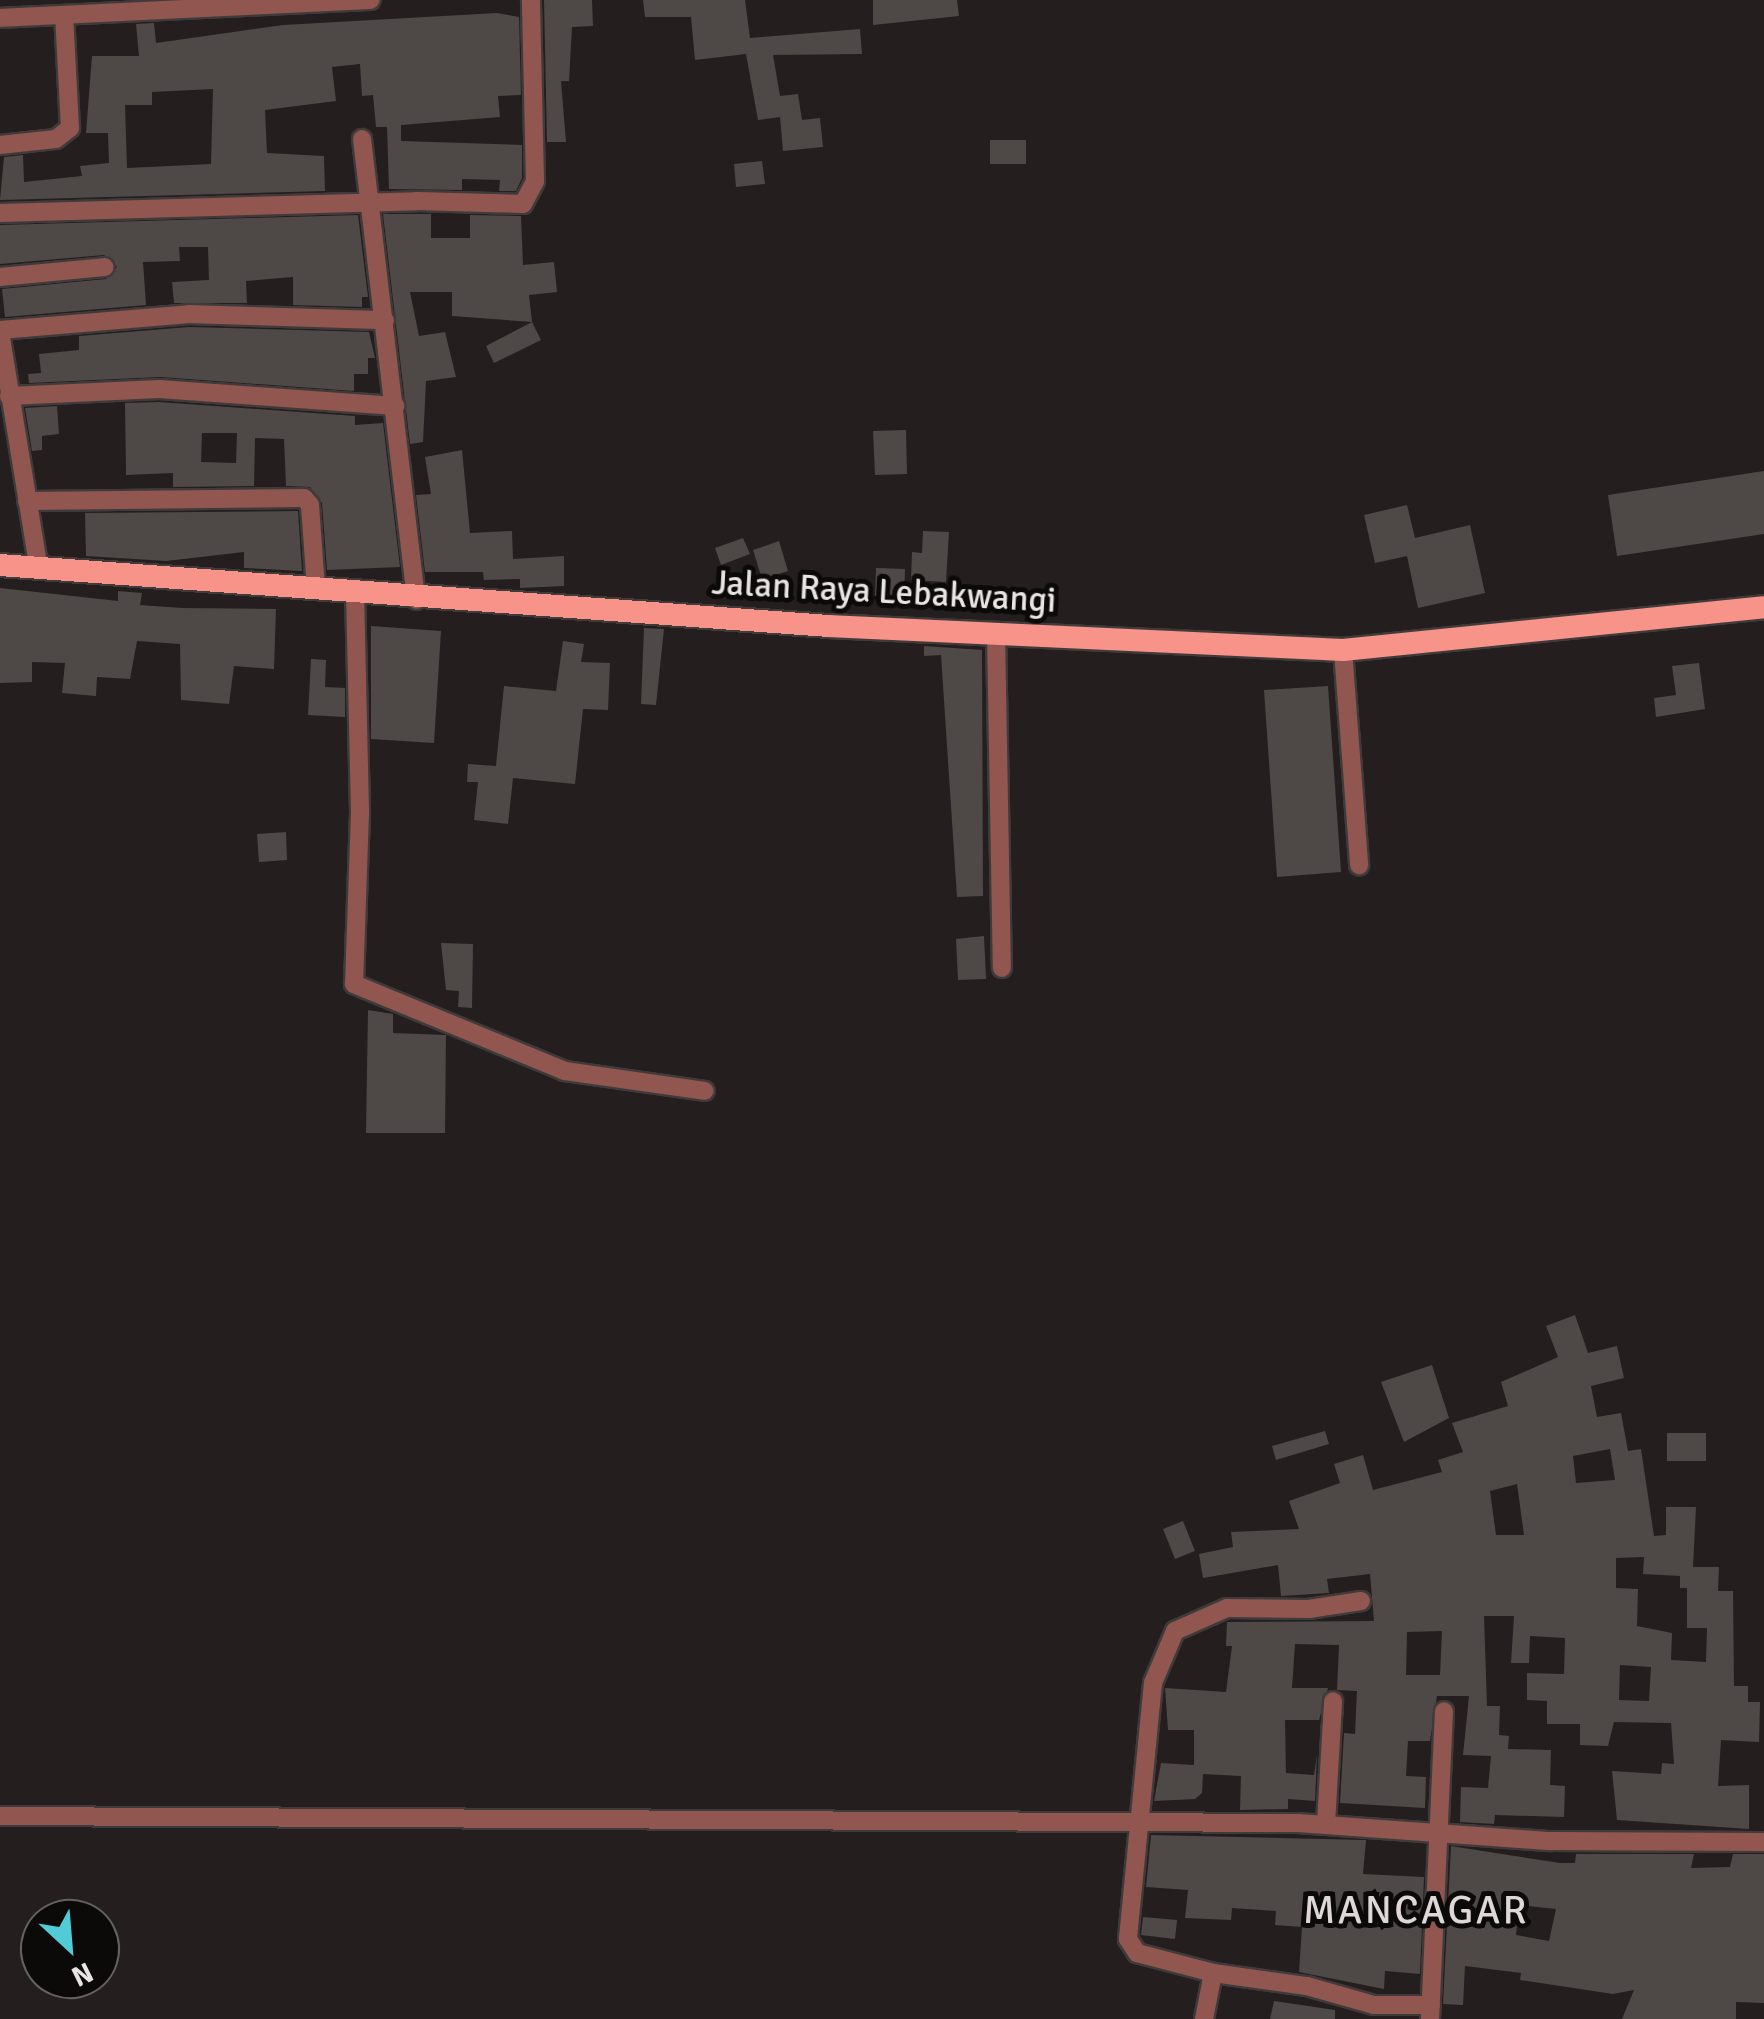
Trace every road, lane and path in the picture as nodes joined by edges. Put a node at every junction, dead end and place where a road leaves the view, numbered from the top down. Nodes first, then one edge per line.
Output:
1 (370, 0) edge
2 (531, 0) edge
3 (64, 15) junction
4 (0, 18) edge
5 (362, 138) dead end
6 (0, 145) edge
7 (370, 202) junction
8 (0, 212) edge
9 (104, 267) dead end
10 (0, 277) edge
11 (385, 320) junction
12 (0, 331) edge
13 (3, 372) edge
14 (8, 396) junction
15 (394, 406) junction
16 (27, 500) junction
17 (38, 564) junction
18 (0, 566) edge
19 (316, 588) junction
20 (356, 591) junction
21 (416, 600) junction
22 (1764, 607) edge
23 (996, 632) junction
24 (1344, 650) junction
25 (1359, 865) dead end
26 (1002, 968) dead end
27 (705, 1091) dead end
28 (1361, 1601) dead end
29 (1334, 1701) dead end
30 (1444, 1711) dead end
31 (0, 1816) edge
32 (1140, 1824) junction
33 (1326, 1824) junction
34 (1438, 1833) junction
35 (1764, 1842) edge
36 (1213, 1973) junction
37 (1430, 2012) edge
38 (1204, 2019) edge

1 - 3 street
2 - 7 street
3 - 4 street
3 - 6 street
5 - 7 street
7 - 8 street
7 - 11 street
9 - 10 street
11 - 12 street
11 - 15 street
12 - 13 street
13 - 14 street
14 - 15 street
14 - 16 street
15 - 21 street
16 - 17 street
16 - 19 street
17 - 18 main road, Jalan Raya Lebakwangi
17 - 19 main road, Jalan Raya Lebakwangi
19 - 20 main road, Jalan Raya Lebakwangi
20 - 21 main road, Jalan Raya Lebakwangi
20 - 27 street
21 - 23 main road, Jalan Raya Lebakwangi
22 - 24 main road, Jalan Raya Lebakwangi
23 - 24 main road, Jalan Raya Lebakwangi
23 - 26 street
24 - 25 street
28 - 32 street
29 - 33 street
30 - 34 street
31 - 32 street
32 - 33 street
32 - 36 street
33 - 34 street
34 - 35 street
34 - 37 street
36 - 37 street
36 - 38 street

